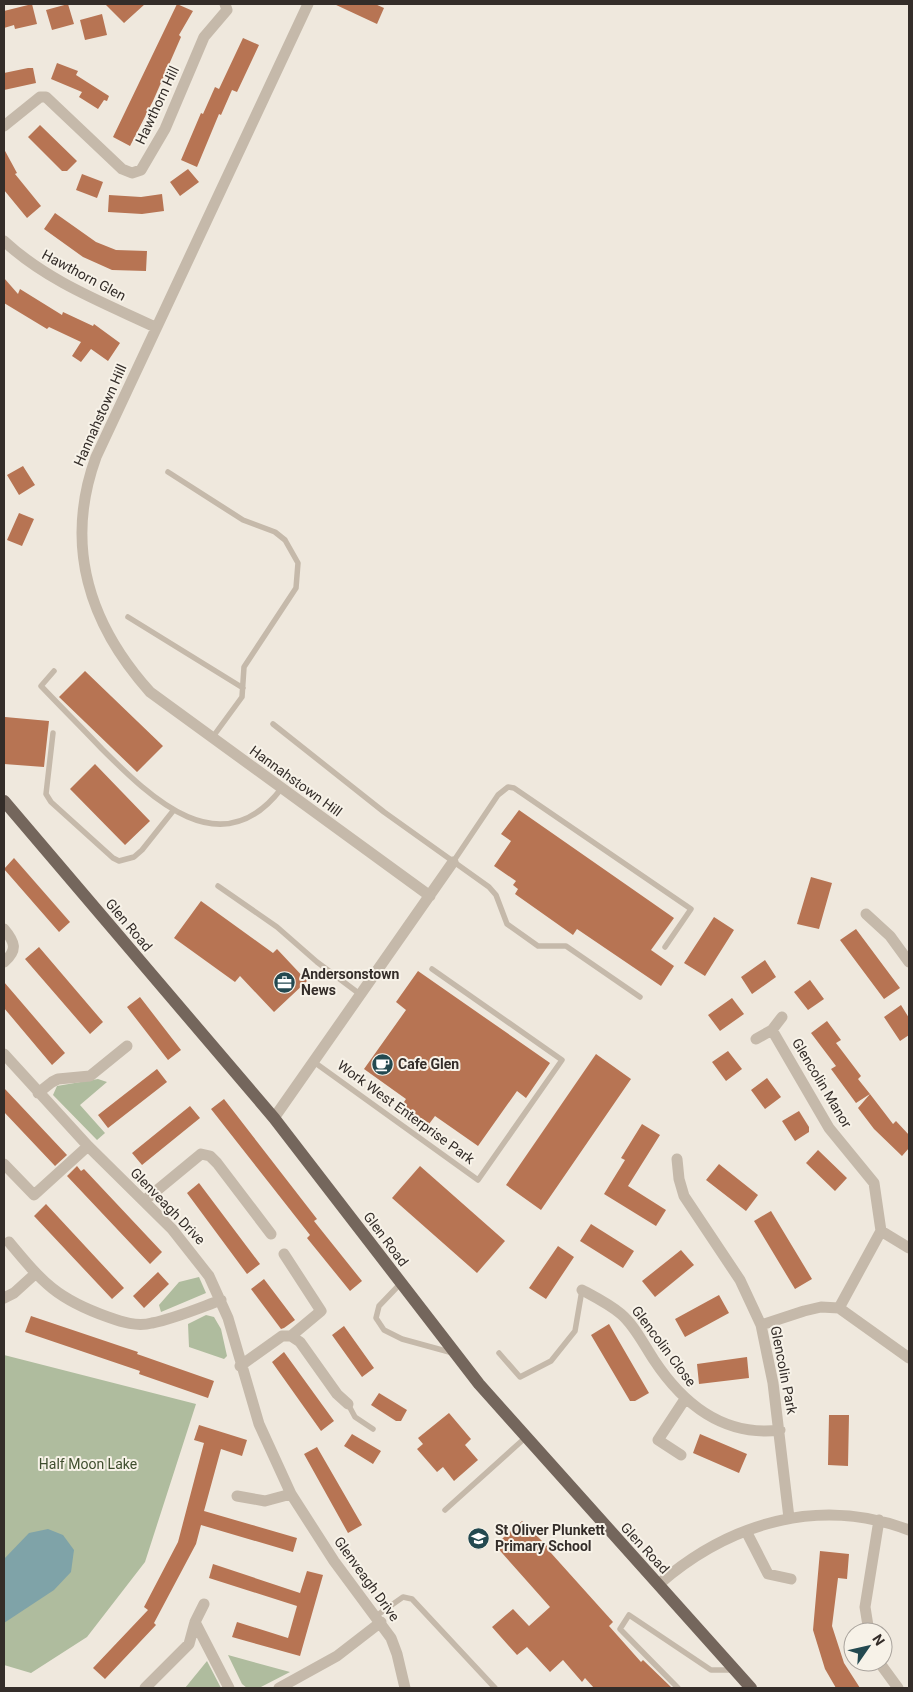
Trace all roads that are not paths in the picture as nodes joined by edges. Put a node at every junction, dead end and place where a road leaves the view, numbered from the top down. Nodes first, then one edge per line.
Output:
1 (225, 4) edge
2 (308, 4) edge
3 (4, 126) edge
4 (4, 241) edge
5 (155, 327) junction
6 (168, 472) dead end
7 (128, 617) dead end
8 (54, 671) dead end
9 (243, 688) junction
10 (273, 724) dead end
11 (53, 733) dead end
12 (212, 738) junction
13 (281, 788) junction
14 (4, 801) edge
15 (172, 811) junction
16 (453, 862) junction
17 (218, 886) dead end
18 (430, 896) junction
19 (866, 914) dead end
20 (4, 929) edge
21 (665, 947) dead end
22 (4, 962) edge
23 (909, 962) edge
24 (432, 969) dead end
25 (361, 995) junction
26 (640, 997) dead end
27 (782, 1017) dead end
28 (772, 1030) junction
29 (756, 1039) dead end
30 (127, 1046) dead end
31 (4, 1054) edge
32 (314, 1062) junction
33 (38, 1093) junction
34 (274, 1118) junction
35 (88, 1146) junction
36 (677, 1158) dead end
37 (4, 1164) edge
38 (144, 1202) junction
39 (881, 1231) junction
40 (271, 1234) dead end
41 (9, 1242) dead end
42 (909, 1248) edge
43 (284, 1254) dead end
44 (35, 1274) junction
45 (401, 1283) junction
46 (582, 1290) joint
47 (4, 1298) edge
48 (221, 1300) junction
49 (839, 1308) junction
50 (761, 1325) junction
51 (291, 1336) junction
52 (455, 1353) junction
53 (499, 1353) dead end
54 (909, 1358) edge
55 (240, 1366) junction
56 (685, 1399) junction
57 (348, 1404) joint
58 (373, 1430) dead end
59 (780, 1430) junction
60 (525, 1438) junction
61 (680, 1455) dead end
62 (291, 1494) junction
63 (237, 1496) dead end
64 (445, 1510) dead end
65 (789, 1518) junction
66 (879, 1520) junction
67 (909, 1530) edge
68 (746, 1531) junction
69 (791, 1579) dead end
70 (659, 1584) junction
71 (204, 1604) dead end
72 (379, 1619) junction
73 (195, 1622) junction
74 (868, 1622) edge
75 (735, 1670) junction
76 (886, 1672) edge
77 (146, 1688) edge
78 (229, 1688) edge
79 (279, 1688) edge
80 (404, 1688) edge
81 (495, 1688) edge
82 (678, 1688) edge
83 (752, 1688) edge
84 (898, 1688) edge

1 - 3 street, Hawthorn Hill
2 - 5 street, Hannahstown Hill
4 - 5 street, Hawthorn Glen
5 - 12 street, Hannahstown Hill
6 - 9 lane
7 - 9 lane
8 - 15 lane
9 - 12 lane
10 - 16 lane
11 - 15 lane
12 - 13 street, Hannahstown Hill
13 - 15 lane
13 - 18 street, Hannahstown Hill
14 - 34 main road, Glen Road
16 - 18 street
16 - 21 lane
16 - 26 lane
17 - 25 lane
18 - 25 street
19 - 23 street
20 - 22 street
24 - 32 lane, Work West Enterprise Park
25 - 32 street
27 - 28 street
28 - 29 street
28 - 39 street, Glencolin Manor
30 - 33 street
31 - 33 street, Glenveagh Drive
32 - 34 street
33 - 35 street, Glenveagh Drive
34 - 45 main road, Glen Road
35 - 37 street
35 - 38 street, Glenveagh Drive
36 - 50 street, Glencolin Park
38 - 40 street
38 - 48 street, Glenveagh Drive
39 - 42 street
39 - 49 street
41 - 44 street
43 - 51 street
44 - 47 street
44 - 48 street
45 - 52 main road, Glen Road
45 - 52 lane
46 - 53 lane
46 - 56 street, Glencolin Close
48 - 55 street, Glenveagh Drive
49 - 50 street
49 - 54 street
50 - 59 street, Glencolin Park
51 - 55 street
51 - 57 street
52 - 60 main road, Glen Road
55 - 62 street, Glenveagh Drive
56 - 59 street, Glencolin Close
56 - 61 street
57 - 58 lane
59 - 65 street, Glencolin Park
60 - 64 lane
60 - 70 main road, Glen Road
62 - 63 street
62 - 72 street, Glenveagh Drive
65 - 66 street
65 - 68 street
66 - 67 street
66 - 74 street
68 - 69 street
68 - 70 street
70 - 75 main road, Glen Road
71 - 73 street
72 - 79 street
72 - 80 street, Glenveagh Drive
72 - 81 lane
73 - 77 street
73 - 78 street
75 - 82 lane
75 - 83 main road, Glen Road
76 - 84 street

